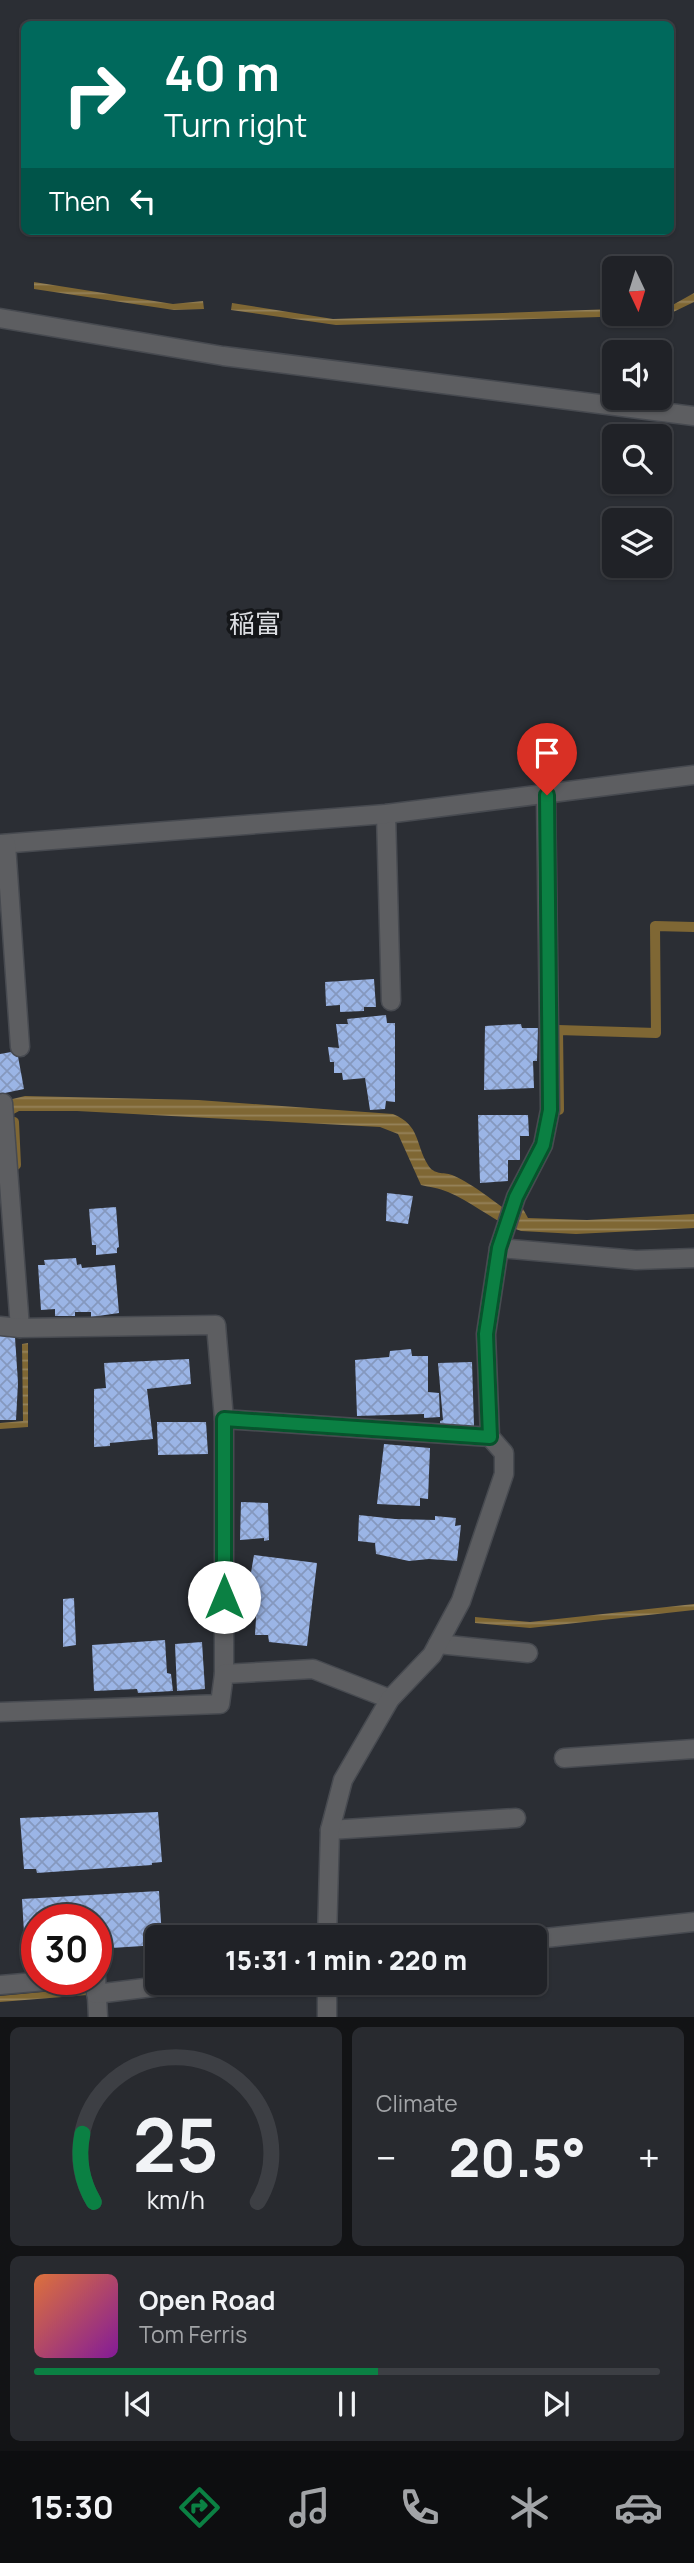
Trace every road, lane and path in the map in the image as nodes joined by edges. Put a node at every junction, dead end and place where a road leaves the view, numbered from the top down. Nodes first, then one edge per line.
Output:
1 (0, 318) edge
2 (694, 416) edge
3 (694, 775) edge
4 (547, 795) junction
5 (386, 814) junction
6 (3, 844) edge
7 (391, 1001) dead end
8 (20, 1047) dead end
9 (4, 1103) dead end
10 (499, 1248) junction
11 (694, 1258) edge
12 (0, 1326) edge
13 (20, 1328) junction
14 (224, 1419) junction
15 (490, 1437) junction
16 (438, 1644) junction
17 (528, 1653) dead end
18 (224, 1674) junction
19 (390, 1699) junction
20 (0, 1712) edge
21 (694, 1749) edge
22 (564, 1758) dead end
23 (516, 1818) dead end
24 (330, 1830) junction
25 (694, 1922) edge
26 (327, 1925) edge
27 (547, 1938) edge
28 (112, 1982) edge
29 (21, 1983) edge
30 (145, 1983) edge
31 (0, 1985) edge
32 (97, 1995) edge
33 (327, 1995) edge
34 (98, 2017) edge
35 (327, 2017) edge

1 - 2 street
3 - 4 street
4 - 5 street
4 - 10 street
5 - 6 street
5 - 7 street
6 - 8 street
9 - 13 street
10 - 11 street
10 - 15 street
12 - 13 street
13 - 14 street
14 - 15 street
14 - 18 street
15 - 16 street
16 - 17 street
16 - 19 street
18 - 19 street
18 - 20 street
19 - 24 street
21 - 22 street
23 - 24 street
24 - 26 street
25 - 27 street
28 - 30 street
29 - 31 street
32 - 34 street
33 - 35 street

